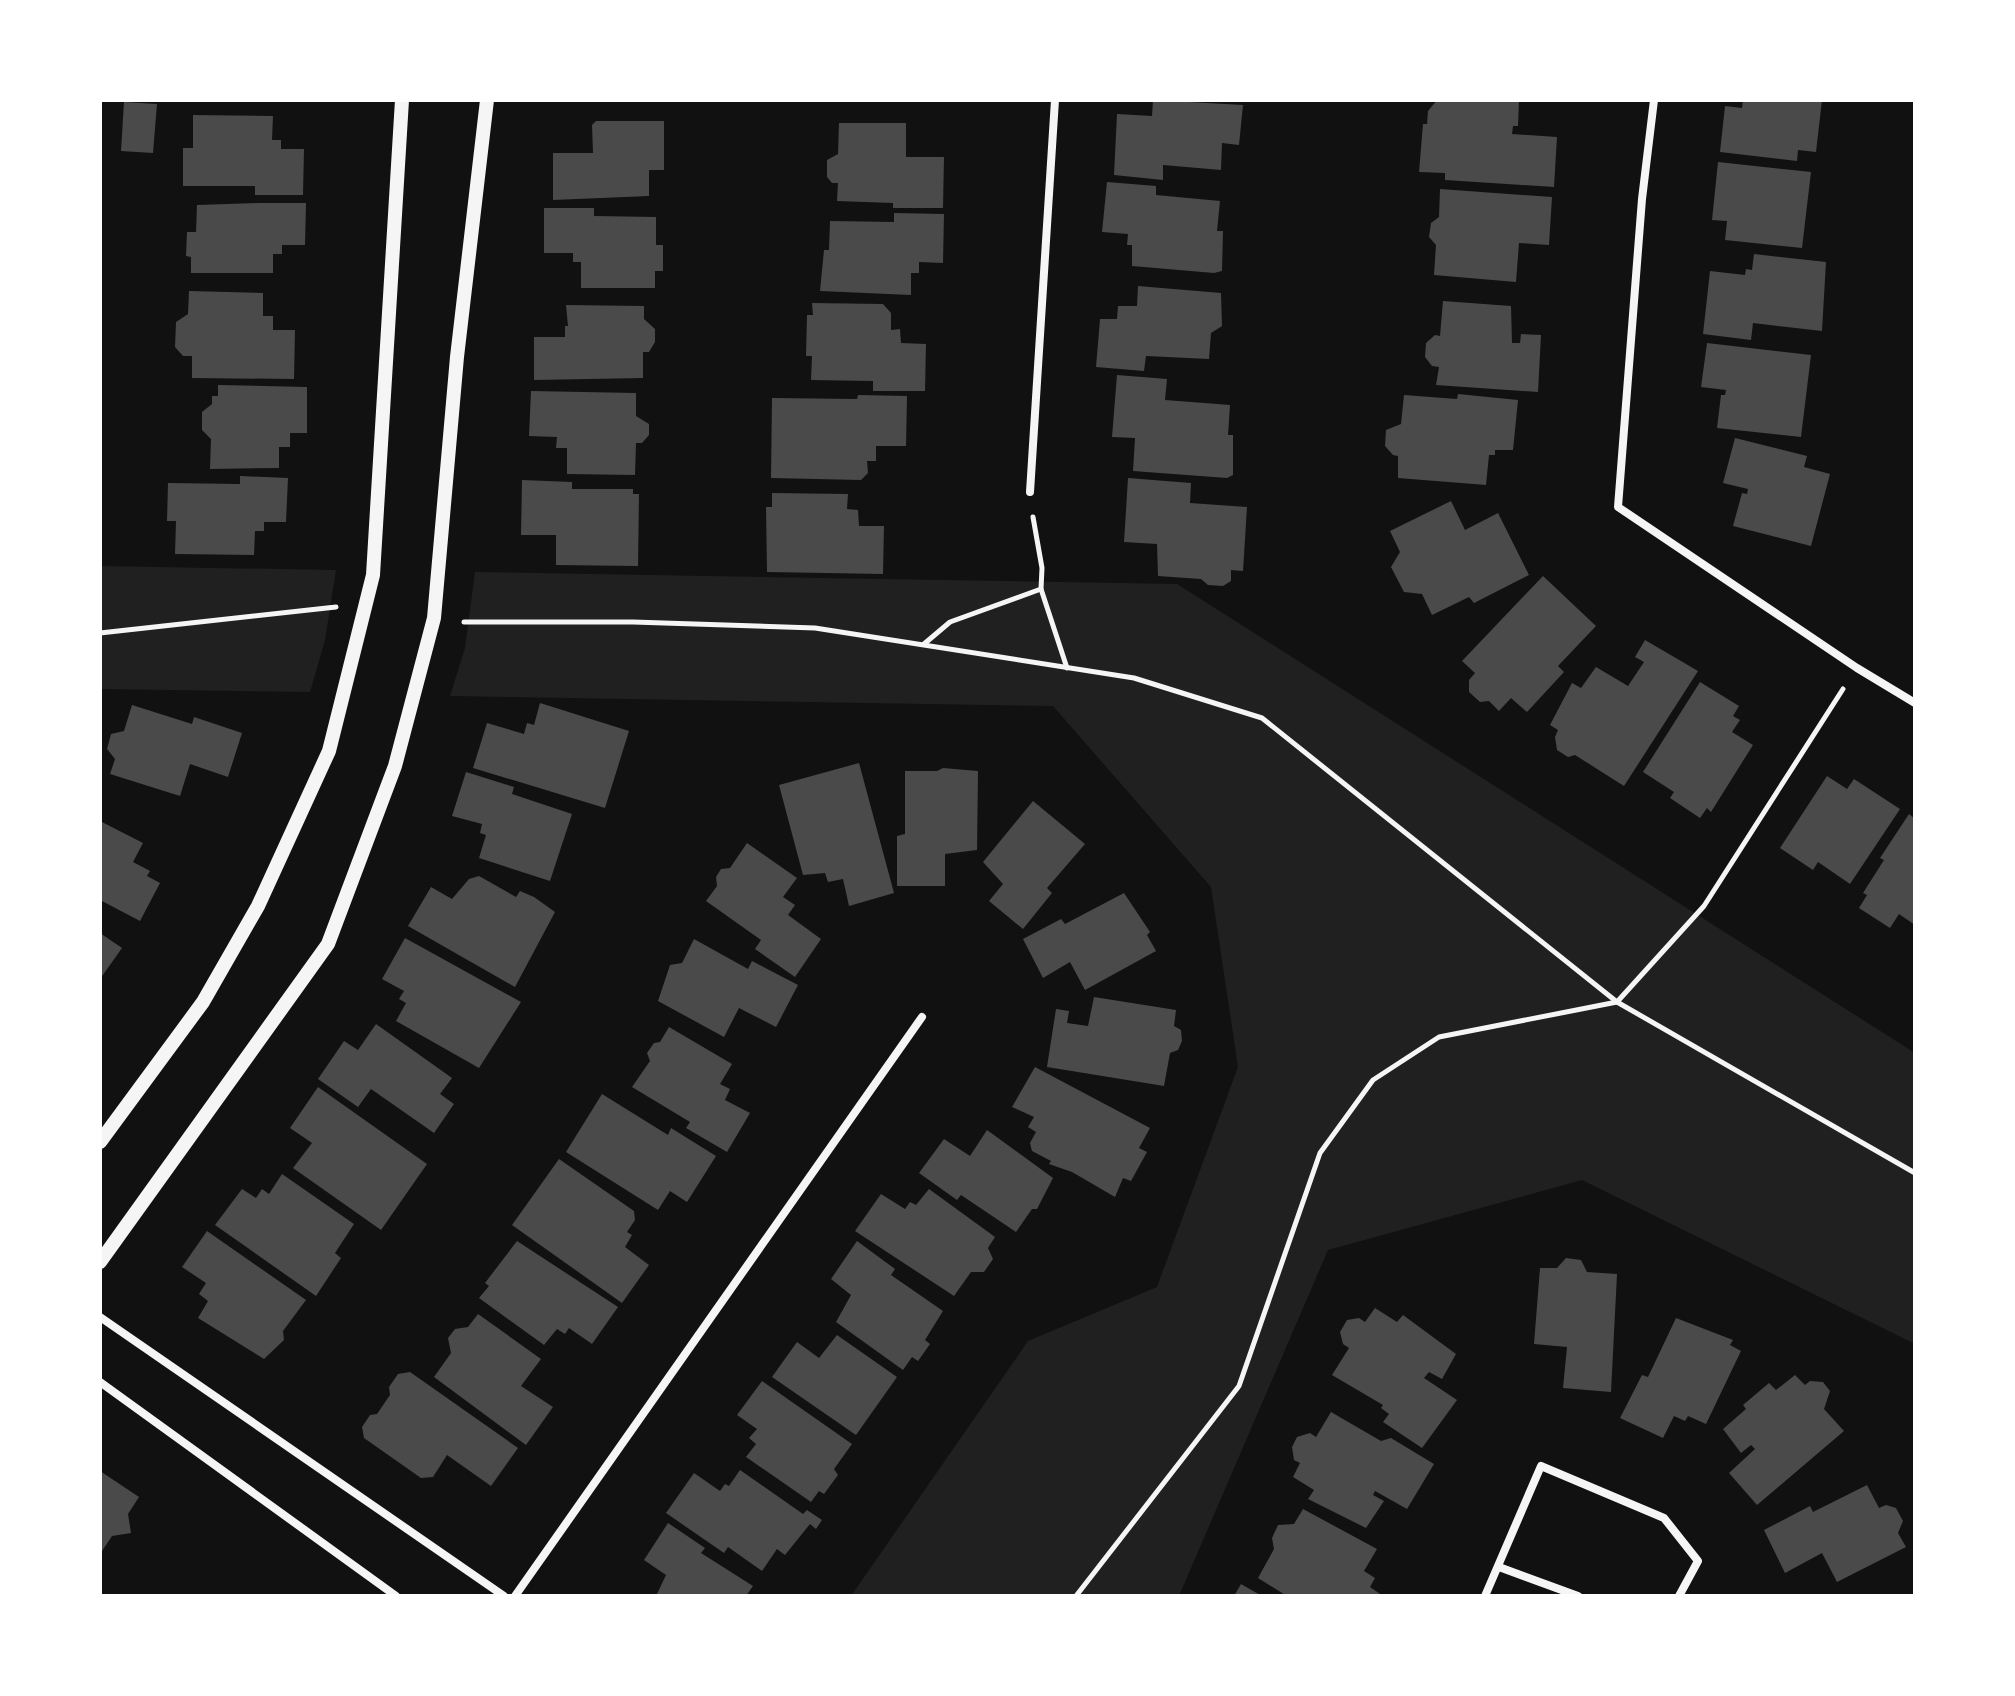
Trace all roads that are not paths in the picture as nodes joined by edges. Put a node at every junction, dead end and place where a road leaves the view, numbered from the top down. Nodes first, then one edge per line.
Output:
1 (402, 100) edge
2 (487, 100) edge
3 (1055, 100) edge
4 (1654, 100) edge
5 (1030, 492) road end
6 (1915, 703) edge
7 (922, 1017) dead end
8 (100, 1142) edge
9 (100, 1262) edge
10 (100, 1317) edge
11 (100, 1382) edge
12 (1499, 1567) junction
13 (396, 1596) edge
14 (504, 1596) edge
15 (515, 1596) edge
16 (1485, 1596) edge
17 (1578, 1596) edge
18 (1679, 1596) edge

1 - 8 street
2 - 9 street
3 - 5 street
4 - 6 street
7 - 15 street
10 - 14 street
11 - 13 street
12 - 16 street
12 - 17 street
12 - 18 street

